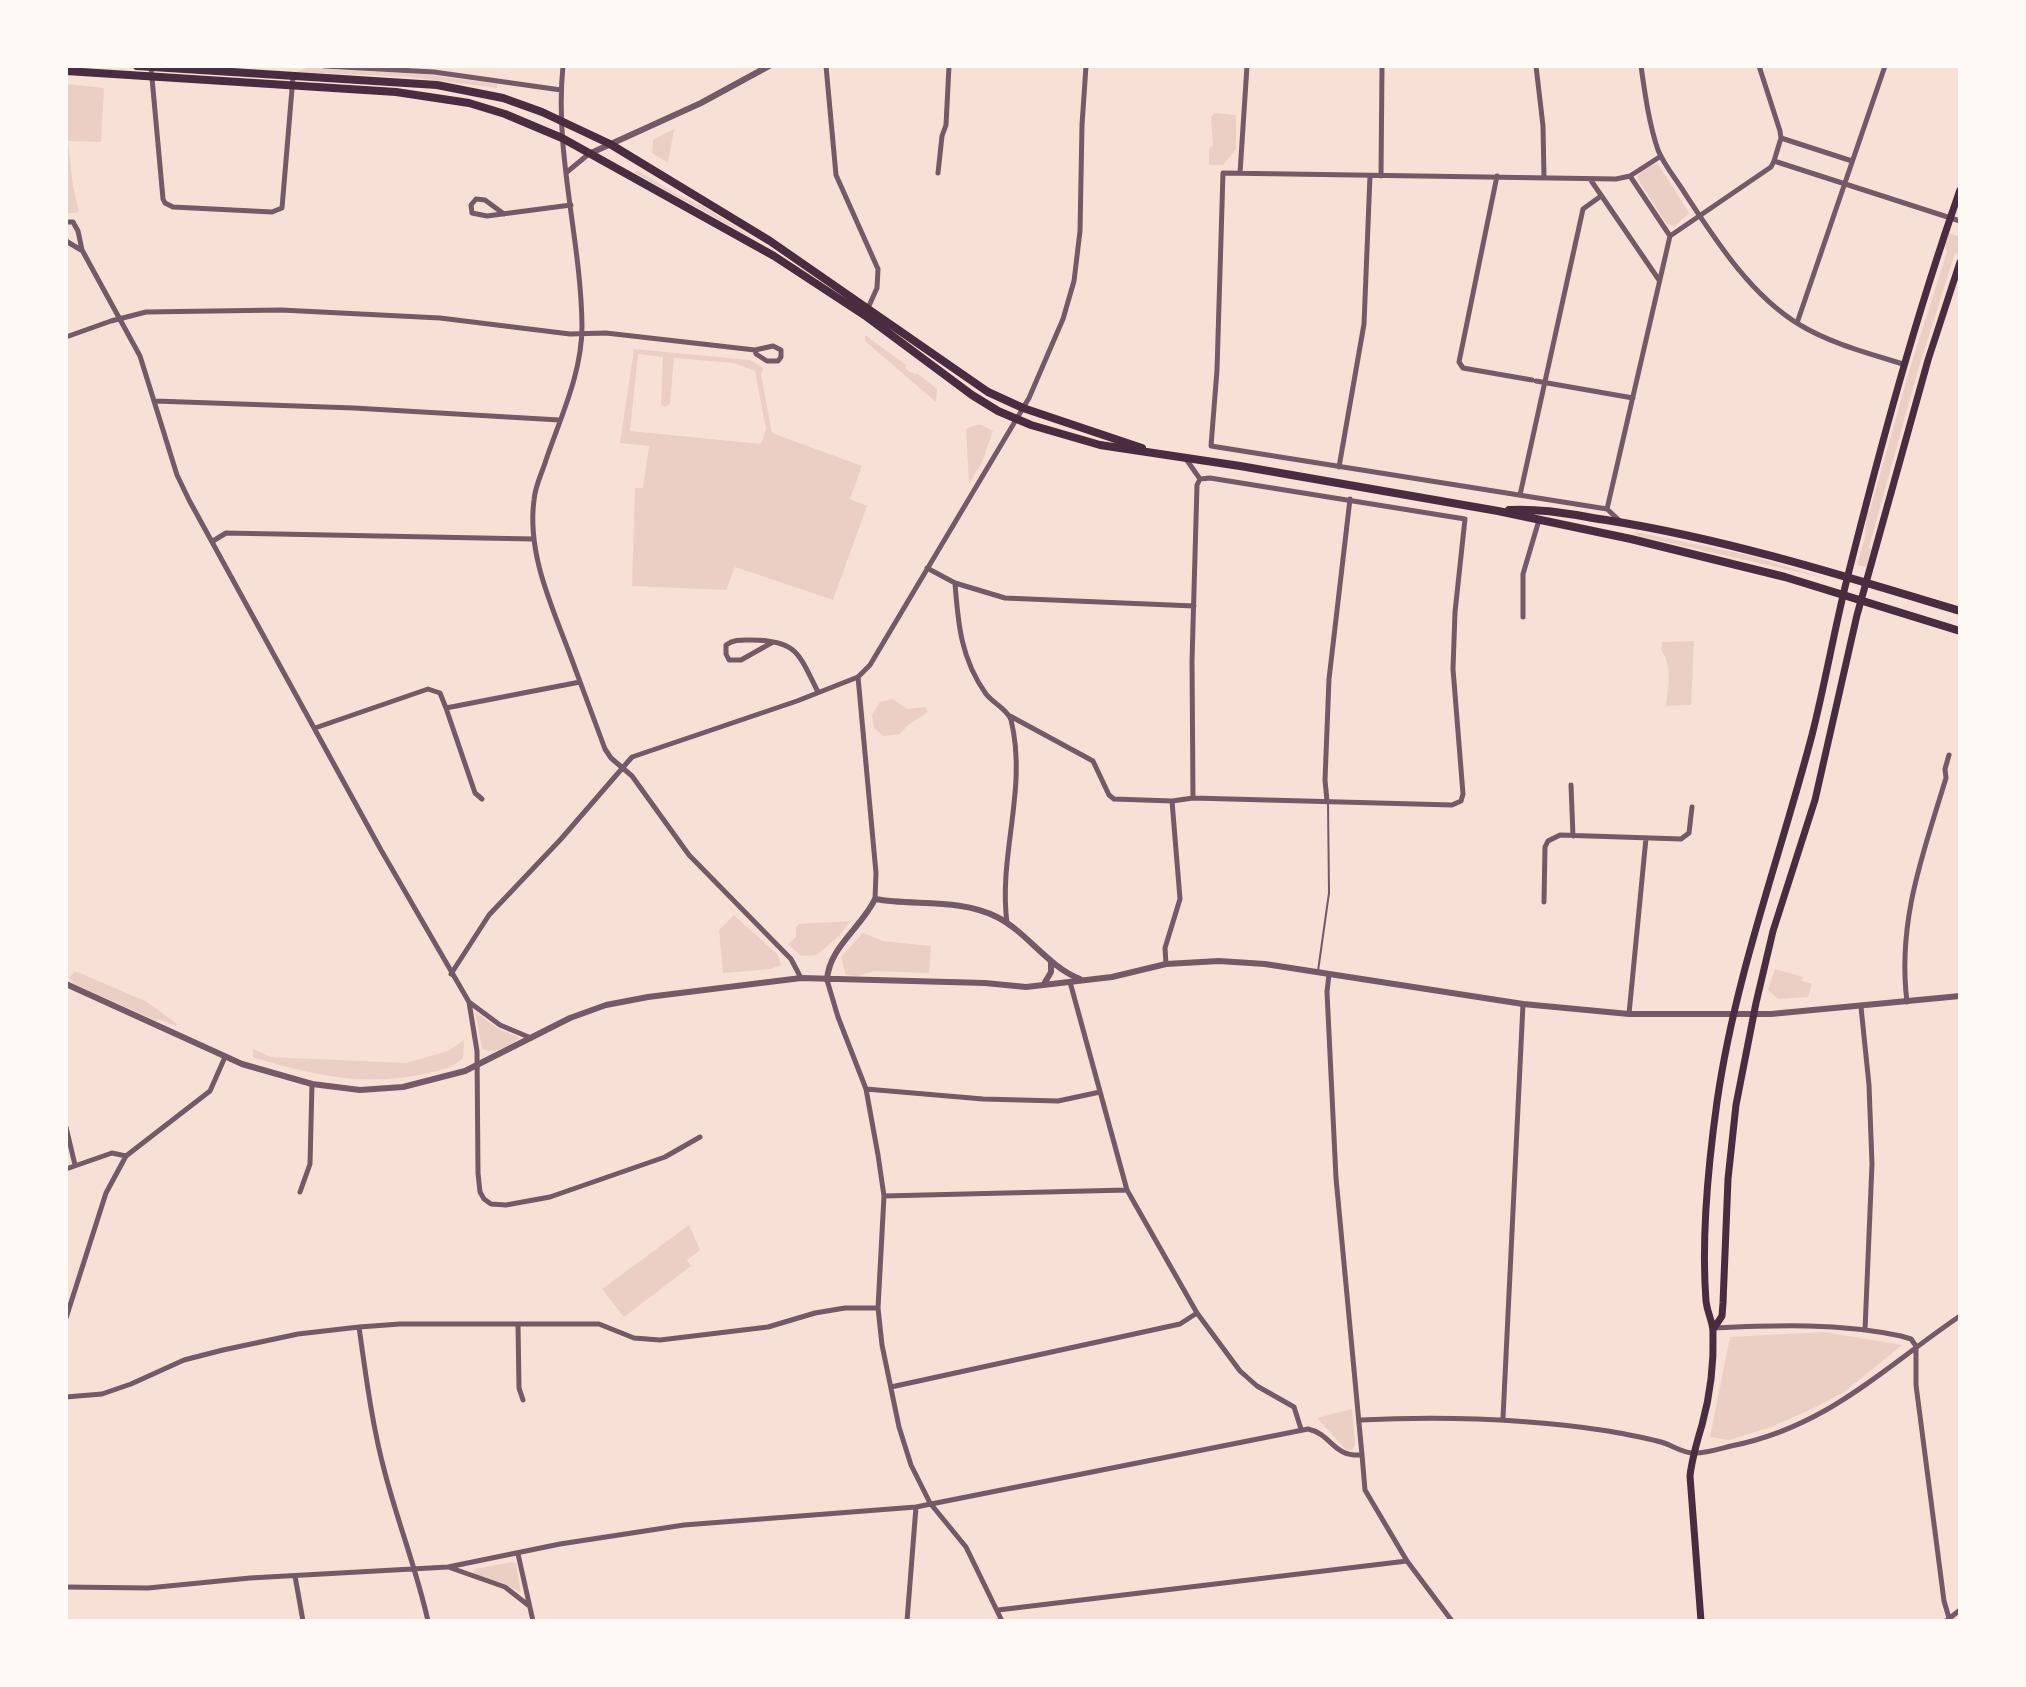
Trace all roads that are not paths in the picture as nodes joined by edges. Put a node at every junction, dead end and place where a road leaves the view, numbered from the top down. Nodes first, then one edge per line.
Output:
1 (137, 66) edge
2 (324, 66) edge
3 (563, 66) edge
4 (769, 66) edge
5 (826, 66) edge
6 (949, 66) edge
7 (1086, 66) edge
8 (1247, 66) edge
9 (1382, 66) edge
10 (1536, 66) edge
11 (1641, 66) edge
12 (1759, 66) edge
13 (1885, 66) edge
14 (434, 69) edge
15 (66, 71) edge
16 (151, 72) edge
17 (292, 81) junction
18 (561, 90) junction
19 (561, 119) junction
20 (562, 138) junction
21 (1781, 138) junction
22 (610, 144) junction
23 (591, 153) junction
24 (1661, 156) junction
25 (1774, 161) junction
26 (1852, 161) junction
27 (567, 173) junction
28 (938, 173) dead end
29 (1240, 173) junction
30 (1370, 176) junction
31 (1381, 176) junction
32 (1497, 176) junction
33 (1630, 176) junction
34 (1544, 177) junction
35 (1589, 179) junction
36 (1845, 183) junction
37 (1960, 190) edge
38 (1601, 196) junction
39 (571, 205) junction
40 (504, 214) junction
41 (1700, 216) junction
42 (1950, 217) junction
43 (1960, 221) edge
44 (66, 222) edge
45 (1670, 236) junction
46 (66, 241) edge
47 (82, 250) junction
48 (1960, 262) edge
49 (1660, 280) junction
50 (868, 308) junction
51 (121, 318) junction
52 (1797, 323) junction
53 (581, 334) junction
54 (66, 337) edge
55 (755, 350) junction
56 (1903, 364) junction
57 (1545, 382) junction
58 (1633, 398) junction
59 (155, 401) junction
60 (1023, 408) junction
61 (1014, 419) junction
62 (559, 420) junction
63 (1154, 453) junction
64 (1185, 459) junction
65 (1339, 467) junction
66 (1200, 479) junction
67 (1520, 495) junction
68 (1350, 499) junction
69 (1607, 509) junction
70 (1498, 511) junction
71 (1539, 520) junction
72 (1622, 523) junction
73 (533, 539) junction
74 (213, 541) junction
75 (927, 568) junction
76 (1847, 577) junction
77 (955, 583) junction
78 (1867, 583) junction
79 (1843, 595) junction
80 (1861, 601) junction
81 (1194, 606) junction
82 (1960, 611) edge
83 (1523, 617) dead end
84 (1960, 631) edge
85 (773, 642) junction
86 (858, 677) junction
87 (580, 682) junction
88 (818, 692) junction
89 (446, 708) junction
90 (1010, 716) junction
91 (315, 728) junction
92 (1949, 755) dead end
93 (622, 767) junction
94 (1571, 785) dead end
95 (1193, 798) junction
96 (482, 799) dead end
97 (1172, 801) junction
98 (1327, 801) junction
99 (1692, 807) dead end
100 (1573, 836) junction
101 (1646, 838) junction
102 (875, 899) junction
103 (1544, 902) dead end
104 (1007, 924) junction
105 (1051, 962) junction
106 (1166, 964) junction
107 (1318, 972) junction
108 (1329, 973) junction
109 (451, 974) junction
110 (801, 978) junction
111 (827, 980) junction
112 (1084, 981) junction
113 (1070, 982) junction
114 (66, 984) edge
115 (1043, 985) junction
116 (1960, 996) edge
117 (469, 1002) junction
118 (1907, 1002) junction
119 (1523, 1004) junction
120 (1861, 1007) junction
121 (1629, 1014) junction
122 (1733, 1014) junction
123 (1754, 1014) junction
124 (532, 1038) junction
125 (225, 1057) junction
126 (478, 1066) junction
127 (312, 1084) junction
128 (866, 1089) junction
129 (1100, 1092) junction
130 (66, 1127) edge
131 (700, 1137) dead end
132 (126, 1156) junction
133 (75, 1165) junction
134 (66, 1169) edge
135 (1127, 1190) junction
136 (300, 1192) dead end
137 (884, 1196) junction
138 (878, 1308) junction
139 (1197, 1313) junction
140 (1960, 1316) edge
141 (66, 1318) edge
142 (518, 1324) junction
143 (359, 1327) junction
144 (1714, 1328) junction
145 (1865, 1330) junction
146 (1916, 1346) junction
147 (891, 1387) junction
148 (66, 1397) edge
149 (523, 1400) dead end
150 (1503, 1418) junction
151 (1360, 1420) junction
152 (1301, 1429) junction
153 (1692, 1454) junction
154 (1362, 1455) junction
155 (930, 1503) junction
156 (916, 1507) junction
157 (518, 1554) junction
158 (1407, 1561) junction
159 (448, 1567) junction
160 (414, 1568) junction
161 (295, 1576) junction
162 (66, 1587) edge
163 (528, 1605) junction
164 (998, 1610) junction
165 (1960, 1610) edge
166 (1947, 1620) edge
167 (303, 1621) edge
168 (428, 1621) edge
169 (533, 1621) edge
170 (907, 1621) edge
171 (1002, 1621) edge
172 (1452, 1621) edge
173 (1701, 1621) edge

1 - 16 main road
2 - 14 street
3 - 18 street
4 - 22 street
5 - 50 street
6 - 28 street
7 - 60 street
8 - 29 street
9 - 31 street
10 - 34 street
11 - 24 street
12 - 21 street
13 - 26 street
14 - 18 street
15 - 16 main road
16 - 17 main road
16 - 17 street
17 - 19 main road
17 - 20 main road
18 - 19 street
19 - 20 street
19 - 22 main road
20 - 23 main road
20 - 27 street
21 - 25 street
21 - 26 street
22 - 23 street
22 - 50 main road
23 - 27 street
23 - 61 main road
24 - 33 street
24 - 41 street
25 - 36 street
25 - 41 street
26 - 36 street
27 - 39 street
29 - 30 street
29 - 65 street
30 - 31 street
30 - 65 street
31 - 32 street
32 - 34 street
32 - 57 street
33 - 35 street
33 - 45 street
34 - 35 street
35 - 38 street
36 - 42 street
36 - 52 street
37 - 42 main road
38 - 49 street
38 - 57 street
39 - 40 street
39 - 53 street
40 - 40 street
41 - 45 street
41 - 52 street
42 - 43 street
42 - 56 main road
44 - 47 street
45 - 49 street
46 - 47 street
47 - 51 street
48 - 78 main road
49 - 58 street
50 - 60 main road
51 - 53 street
51 - 54 street
51 - 59 street
52 - 56 street
53 - 55 street
53 - 62 street
55 - 55 street
56 - 76 main road
57 - 58 street
57 - 67 street
58 - 69 street
59 - 62 street
59 - 74 street
60 - 61 street
60 - 63 main road
61 - 63 main road
61 - 75 street
62 - 73 street
63 - 64 main road
64 - 66 street
64 - 70 main road
65 - 67 street
66 - 68 street
66 - 81 street
67 - 69 street
68 - 98 street
68 - 98 street
69 - 72 street
70 - 71 main road
70 - 72 main road
71 - 79 main road
71 - 83 street
72 - 76 main road
73 - 74 street
73 - 87 street
74 - 91 street
75 - 77 street
75 - 86 street
76 - 78 main road
76 - 79 main road
77 - 81 street
77 - 90 street
78 - 80 main road
78 - 82 main road
79 - 80 main road
79 - 122 main road
80 - 84 main road
80 - 123 main road
81 - 95 street
85 - 85 street
85 - 88 street
86 - 88 street
86 - 102 street
87 - 89 street
87 - 93 street
88 - 93 street
89 - 91 street
89 - 96 street
90 - 97 street
90 - 104 street
91 - 109 street
92 - 118 street
93 - 109 street
93 - 110 street
94 - 100 street
95 - 97 street
95 - 98 street
97 - 106 street
98 - 107 lane
99 - 101 street
100 - 101 street
100 - 103 street
101 - 121 street
102 - 104 street
102 - 111 street
104 - 105 street
105 - 112 street
105 - 115 street
106 - 107 street
106 - 112 street
107 - 108 street
108 - 119 street
108 - 151 street
109 - 117 street
110 - 111 street
110 - 124 street
111 - 115 street
111 - 128 street
112 - 113 street
113 - 115 street
113 - 129 street
114 - 125 street
116 - 118 street
117 - 124 street
117 - 126 street
118 - 120 street
119 - 121 street
119 - 150 street
120 - 123 street
120 - 145 street
121 - 122 street
122 - 123 street
122 - 144 main road
123 - 144 main road
124 - 126 street
125 - 127 street
125 - 132 street
126 - 127 street
126 - 131 street
127 - 136 street
128 - 129 street
128 - 137 street
129 - 135 street
130 - 133 street
132 - 133 street
132 - 141 street
133 - 134 street
135 - 137 street
135 - 139 street
137 - 138 street
138 - 142 street
138 - 147 street
139 - 147 street
139 - 152 street
140 - 146 street
142 - 143 street
142 - 149 street
143 - 148 street
143 - 160 street
144 - 145 street
144 - 153 main road
145 - 146 street
146 - 153 street
146 - 166 street
147 - 155 street
150 - 151 street
150 - 153 street
151 - 154 street
152 - 154 street
152 - 155 street
153 - 173 main road
154 - 158 street
155 - 156 street
155 - 164 street
156 - 157 street
156 - 170 street
157 - 159 street
157 - 163 street
158 - 164 street
158 - 172 street
159 - 160 street
159 - 163 street
160 - 161 street
160 - 168 street
161 - 162 street
161 - 167 street
163 - 169 street
164 - 171 street
165 - 166 street

